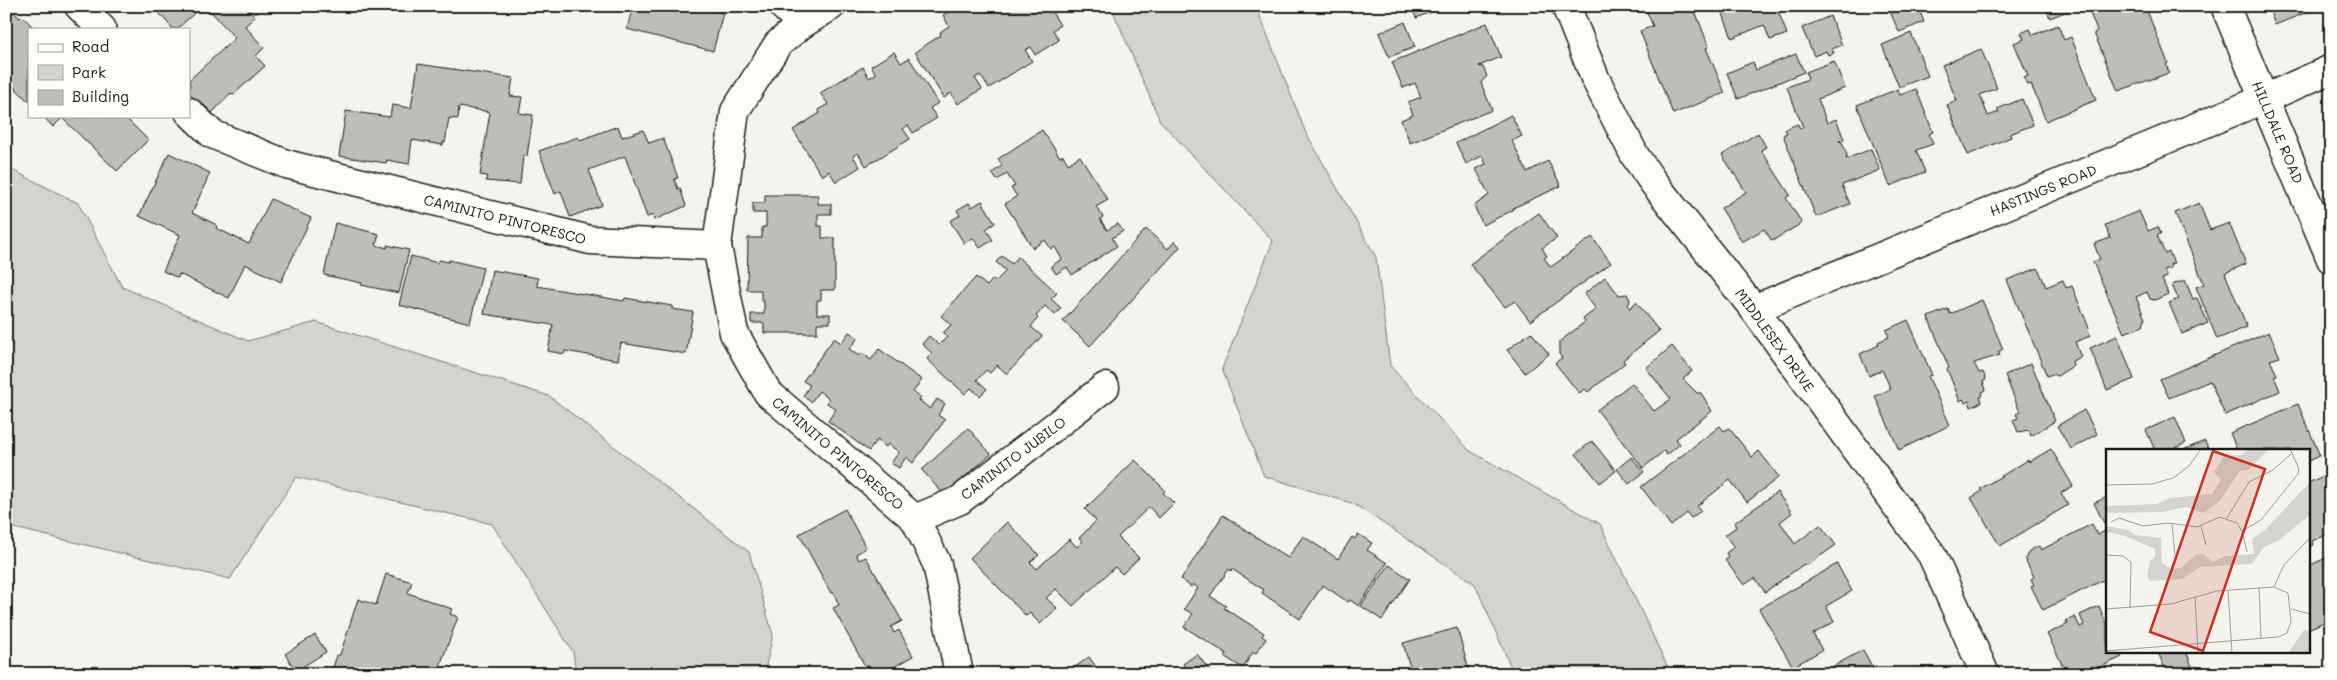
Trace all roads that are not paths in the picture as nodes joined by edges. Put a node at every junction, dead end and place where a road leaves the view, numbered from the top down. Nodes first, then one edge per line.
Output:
1 (79, 6) edge
2 (831, 6) edge
3 (1566, 6) edge
4 (2226, 6) edge
5 (793, 15) edge
6 (101, 28) edge
7 (2331, 69) edge
8 (2264, 99) junction
9 (190, 113) edge
10 (717, 246) junction
11 (2331, 259) edge
12 (1754, 309) junction
13 (1105, 387) dead end
14 (915, 519) junction
15 (959, 674) edge
16 (1985, 674) edge

1 - 6 street
2 - 5 street
3 - 12 street, MIDDLESEX DRIVE
4 - 8 street, HILLDALE ROAD
5 - 10 street
7 - 8 street, HASTINGS ROAD
8 - 11 street, HILLDALE ROAD
8 - 12 street, HASTINGS ROAD
9 - 10 street, CAMINITO PINTORESCO
10 - 14 street, CAMINITO PINTORESCO
12 - 16 street, MIDDLESEX DRIVE
13 - 14 street, CAMINITO JUBILO
14 - 15 street, CAMINITO PINTORESCO

